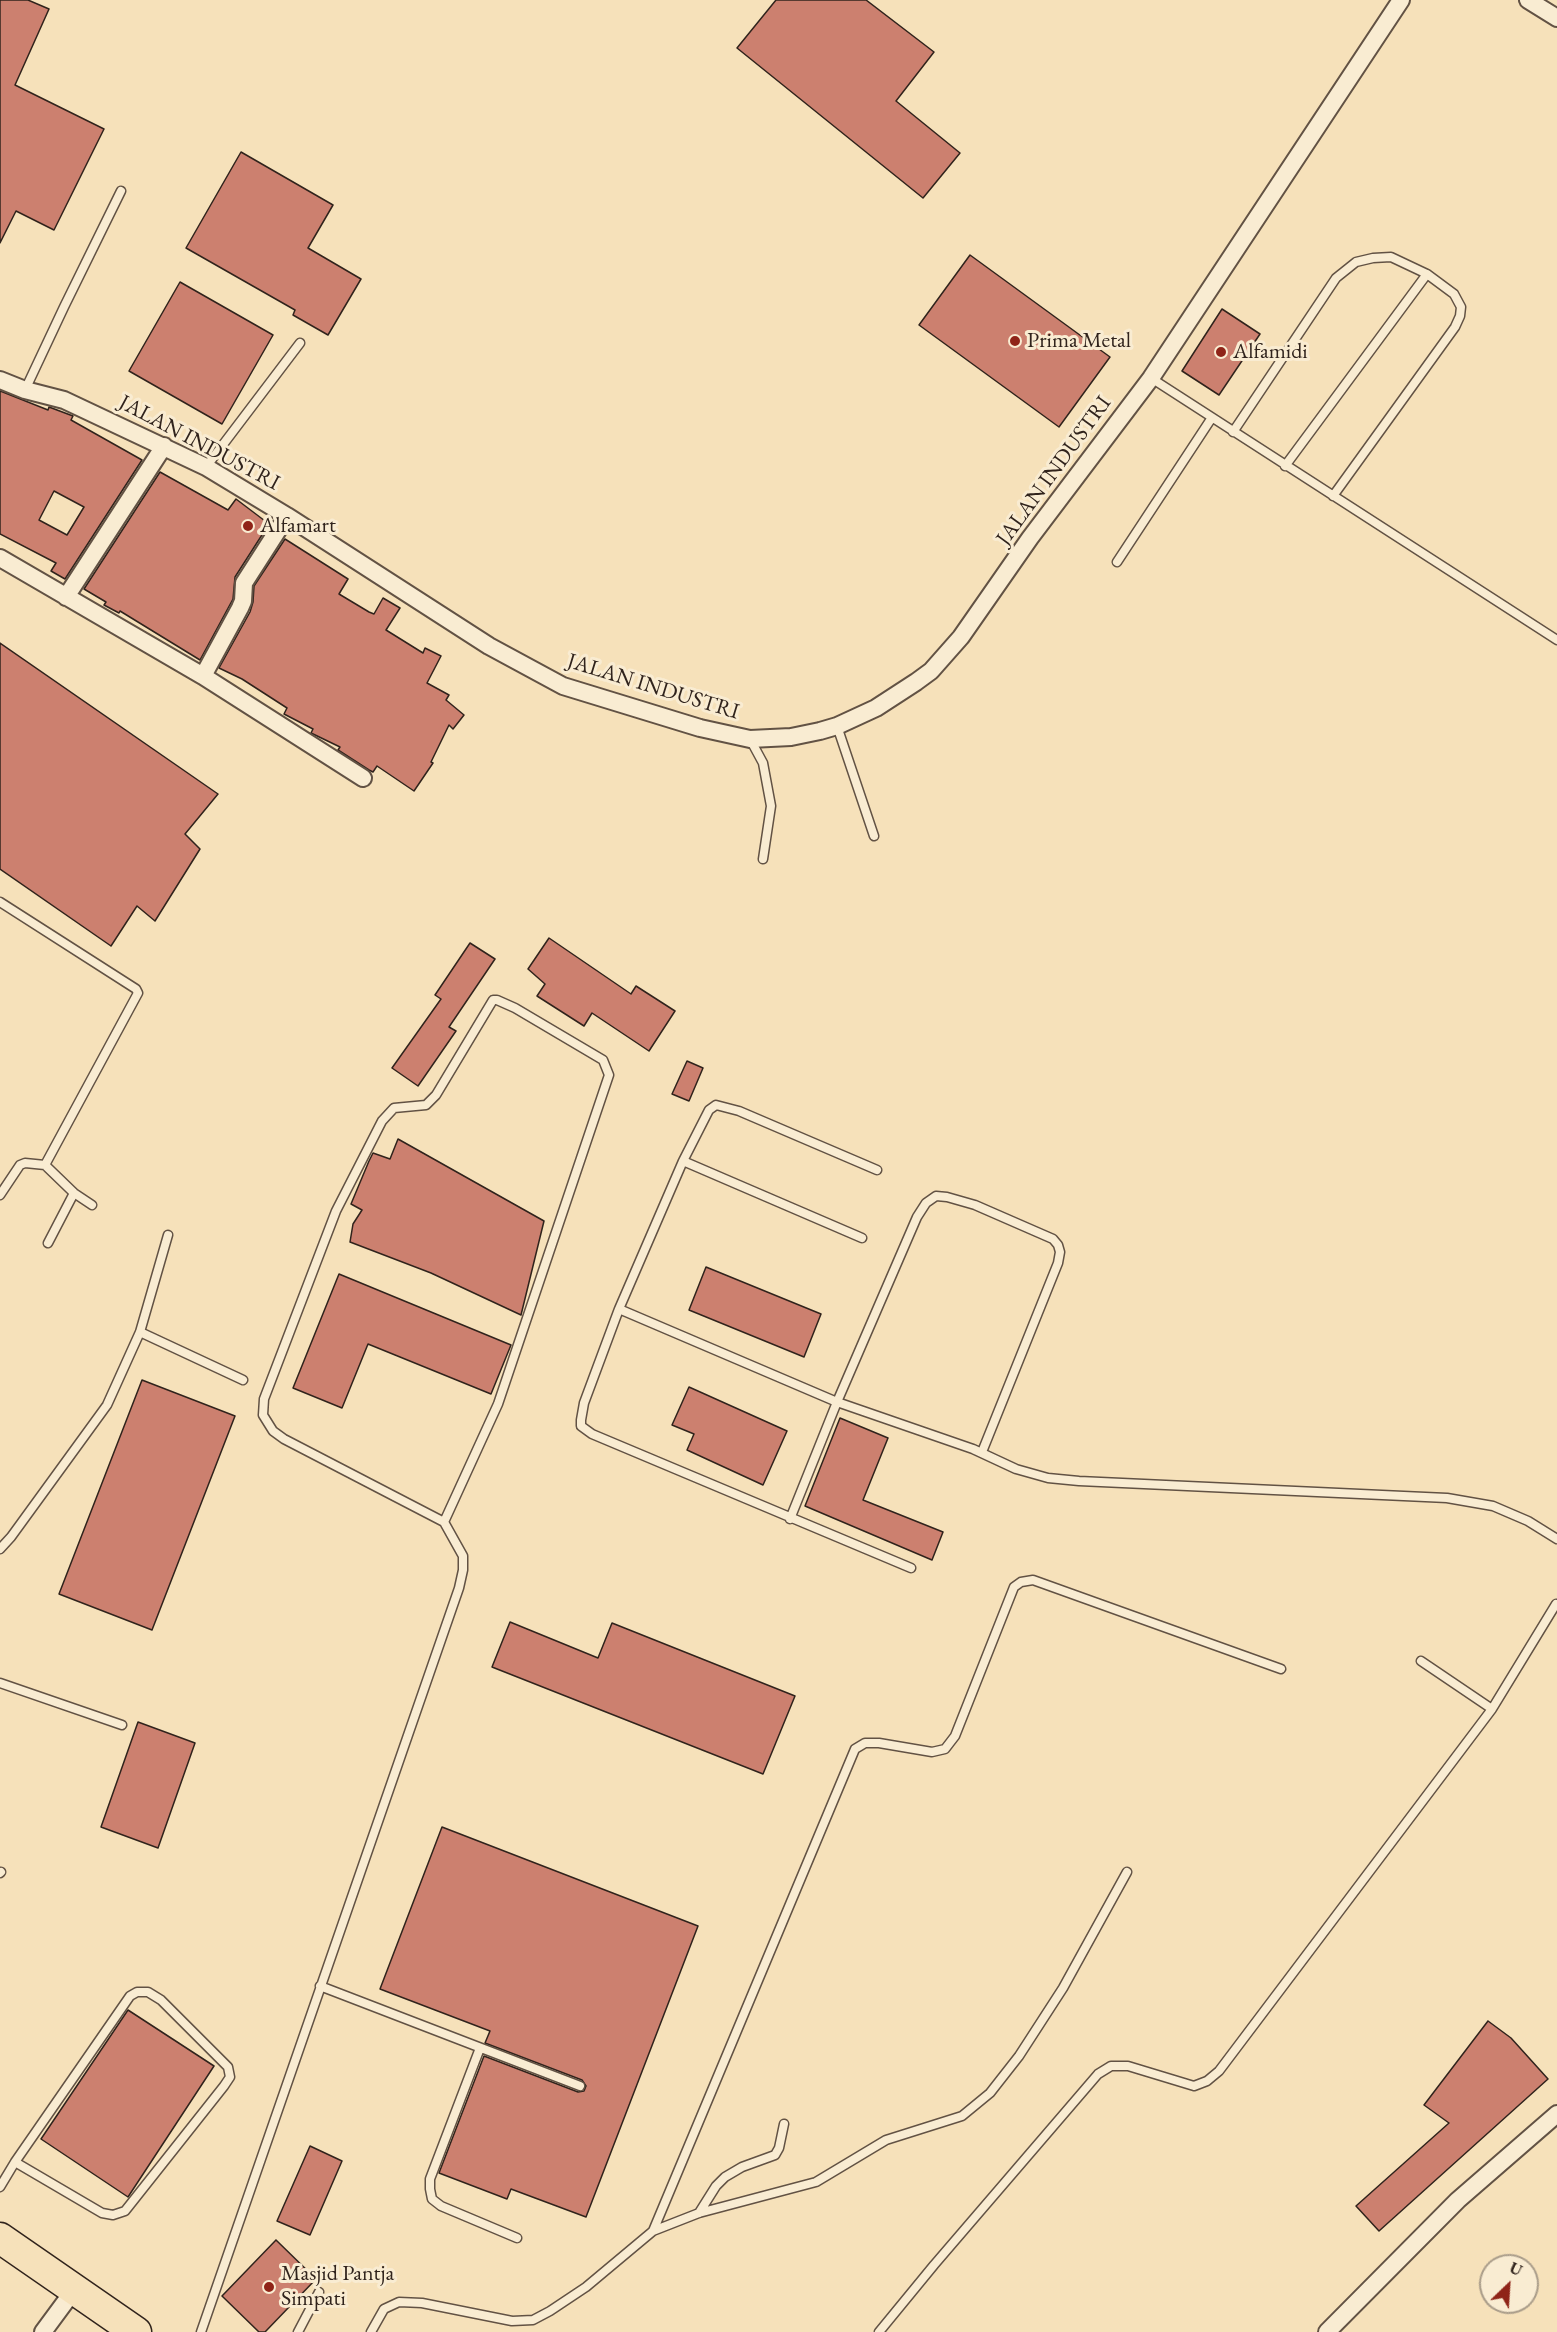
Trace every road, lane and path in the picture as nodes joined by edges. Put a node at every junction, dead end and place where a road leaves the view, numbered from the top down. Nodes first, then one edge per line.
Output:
1 (1401, 0) edge
2 (1528, 0) edge
3 (1557, 18) edge
4 (121, 191) dead end
5 (1427, 274) junction
6 (300, 343) dead end
7 (1151, 378) junction
8 (0, 380) edge
9 (25, 390) junction
10 (1211, 419) junction
11 (1233, 432) junction
12 (164, 446) junction
13 (206, 466) junction
14 (1285, 466) junction
15 (1333, 496) junction
16 (287, 516) junction
17 (0, 558) edge
18 (1117, 562) dead end
19 (66, 597) junction
20 (1557, 640) edge
21 (203, 676) junction
22 (837, 726) junction
23 (750, 739) junction
24 (363, 778) dead end
25 (874, 836) dead end
26 (763, 859) dead end
27 (0, 902) edge
28 (683, 1161) junction
29 (45, 1165) junction
30 (877, 1170) dead end
31 (74, 1193) junction
32 (0, 1195) edge
33 (92, 1205) dead end
34 (168, 1235) dead end
35 (862, 1238) dead end
36 (48, 1243) dead end
37 (619, 1309) junction
38 (140, 1332) junction
39 (243, 1380) dead end
40 (837, 1402) junction
41 (982, 1452) junction
42 (790, 1519) junction
43 (444, 1522) junction
44 (1557, 1539) edge
45 (0, 1549) edge
46 (911, 1568) dead end
47 (1556, 1604) edge
48 (1421, 1661) dead end
49 (1281, 1669) dead end
50 (0, 1683) edge
51 (1492, 1708) junction
52 (122, 1725) dead end
53 (1127, 1872) dead end
54 (320, 1986) junction
55 (480, 2048) junction
56 (580, 2086) dead end
57 (1557, 2114) edge
58 (784, 2124) dead end
59 (15, 2162) junction
60 (0, 2187) edge
61 (699, 2213) junction
62 (653, 2231) junction
63 (0, 2238) edge
64 (517, 2238) dead end
65 (74, 2290) junction
66 (319, 2292) dead end
67 (43, 2332) edge
68 (136, 2332) edge
69 (201, 2332) edge
70 (298, 2332) edge
71 (371, 2332) edge
72 (879, 2332) edge
73 (1327, 2332) edge

1 - 7 street, JALAN INDUSTRI
2 - 3 street
4 - 9 lane
5 - 11 lane
5 - 14 lane
5 - 15 lane
6 - 13 lane
7 - 10 lane
7 - 22 street, JALAN INDUSTRI
8 - 9 street, JALAN INDUSTRI
9 - 12 street, JALAN INDUSTRI
10 - 11 lane
10 - 18 lane
11 - 14 lane
12 - 13 street, JALAN INDUSTRI
12 - 19 street
13 - 16 street, JALAN INDUSTRI
14 - 15 lane
15 - 20 lane
16 - 21 street
16 - 23 street, JALAN INDUSTRI
17 - 19 street
19 - 21 street
21 - 24 street
22 - 23 street, JALAN INDUSTRI
22 - 25 lane
23 - 26 lane
27 - 29 lane
28 - 30 lane
28 - 35 lane
28 - 37 lane
29 - 31 lane
29 - 32 lane
31 - 33 lane
31 - 36 lane
34 - 38 lane
37 - 40 lane
37 - 42 lane
38 - 39 lane
38 - 45 lane
40 - 41 lane
40 - 41 lane
40 - 42 lane
41 - 44 lane
42 - 46 lane
43 - 43 lane
43 - 54 lane
47 - 51 lane
48 - 51 lane
49 - 62 lane
50 - 52 lane
51 - 72 lane
53 - 61 lane
54 - 55 lane
54 - 69 lane
55 - 56 lane
55 - 64 lane
57 - 73 street
58 - 61 lane
59 - 59 lane
59 - 60 lane
61 - 62 lane
62 - 71 lane
63 - 65 highway
65 - 67 street
65 - 68 highway
66 - 70 lane

